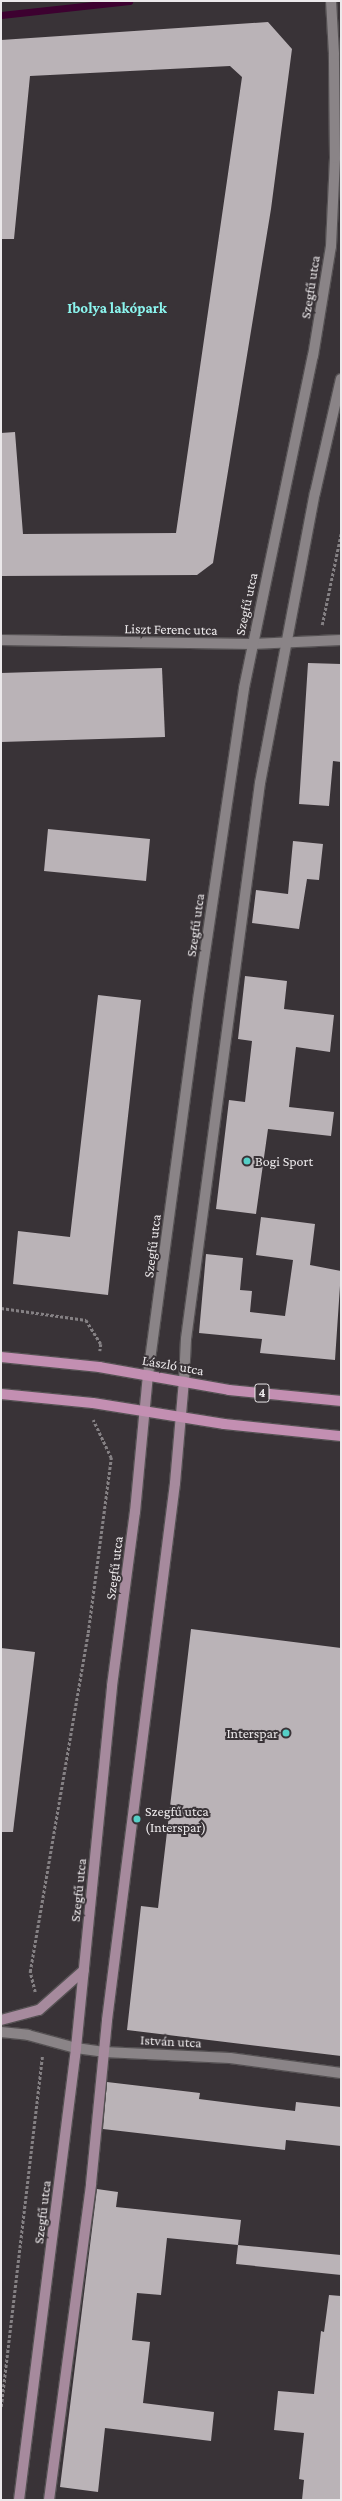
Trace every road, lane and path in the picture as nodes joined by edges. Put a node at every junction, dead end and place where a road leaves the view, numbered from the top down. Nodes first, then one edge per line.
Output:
1 (330, 1) edge
2 (341, 379) edge
3 (341, 533) edge
4 (319, 639) junction
5 (1, 640) edge
6 (341, 640) edge
7 (286, 642) junction
8 (252, 644) junction
9 (1, 1308) edge
10 (101, 1344) dead end
11 (1, 1357) edge
12 (148, 1375) junction
13 (184, 1381) junction
14 (1, 1394) edge
15 (341, 1401) edge
16 (145, 1410) junction
17 (182, 1417) junction
18 (93, 1422) dead end
19 (341, 1436) edge
20 (84, 1970) junction
21 (39, 2010) junction
22 (1, 2020) edge
23 (1, 2032) edge
24 (44, 2039) junction
25 (76, 2048) junction
26 (104, 2052) junction
27 (341, 2073) edge
28 (1, 2407) edge
29 (19, 2500) edge
30 (49, 2500) edge

1 - 8 street, Szegfű utca
2 - 7 street
3 - 4 path
4 - 6 street, Liszt Ferenc utca
4 - 7 street, Liszt Ferenc utca
5 - 8 street, Liszt Ferenc utca
7 - 8 street, Liszt Ferenc utca
7 - 13 street
8 - 12 street, Szegfű utca
9 - 10 path
11 - 12 main road, László utca / 4
12 - 13 main road, László utca / 4
12 - 16 street, Szegfű utca
13 - 15 main road, László utca / 4
13 - 17 street
14 - 16 main road
16 - 17 main road
16 - 20 street, Szegfű utca
17 - 19 main road
17 - 26 street
18 - 21 path
20 - 21 street
20 - 25 street, Szegfű utca
21 - 22 street
23 - 24 street, István utca
24 - 25 street, István utca
24 - 28 path
25 - 26 street, István utca
25 - 29 street, Szegfű utca
26 - 27 street, István utca
26 - 30 street

